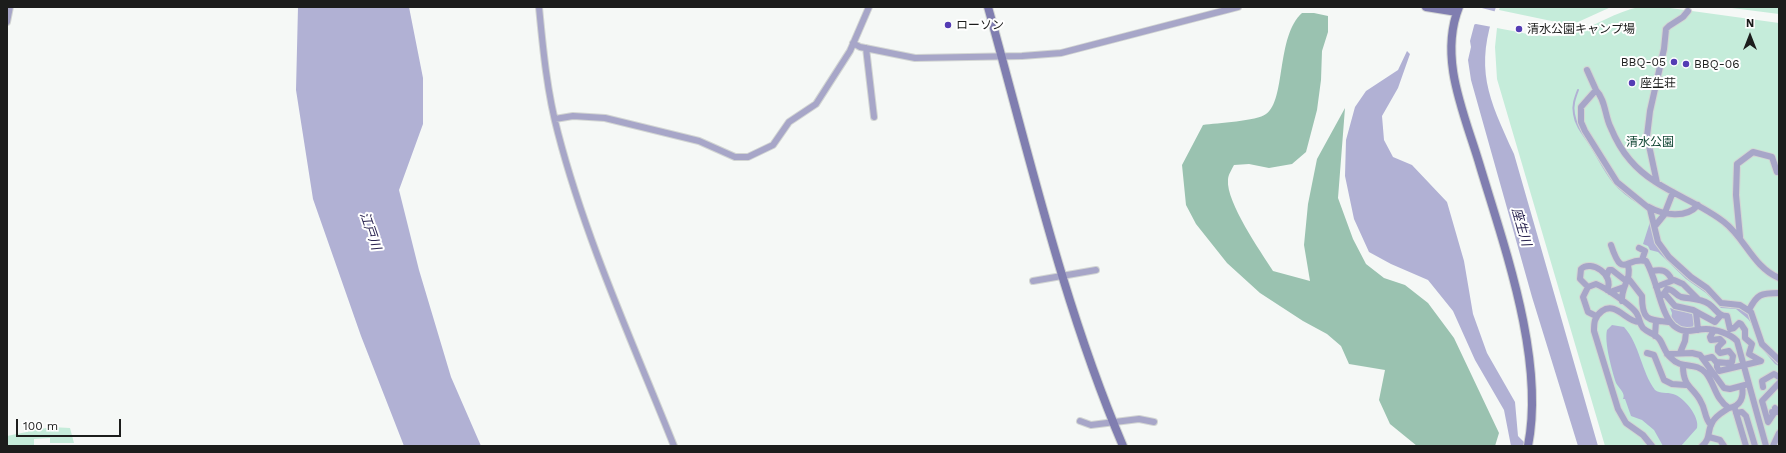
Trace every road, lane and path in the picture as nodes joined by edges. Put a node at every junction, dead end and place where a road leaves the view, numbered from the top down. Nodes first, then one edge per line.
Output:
1 (10, 7) edge
2 (539, 7) edge
3 (869, 7) edge
4 (988, 7) edge
5 (1238, 7) edge
6 (1426, 7) edge
7 (1458, 10) edge
8 (1688, 11) dead end
9 (7, 22) edge
10 (853, 43) junction
11 (866, 48) junction
12 (1002, 56) junction
13 (1587, 70) dead end
14 (1596, 90) junction
15 (874, 117) dead end
16 (555, 119) junction
17 (1777, 172) dead end
18 (1657, 183) junction
19 (1672, 192) junction
20 (1698, 205) junction
21 (1648, 206) junction
22 (1665, 214) junction
23 (1655, 226) junction
24 (1740, 238) junction
25 (1611, 246) dead end
26 (1639, 248) dead end
27 (1642, 260) junction
28 (1628, 265) junction
29 (1096, 270) dead end
30 (1652, 271) junction
31 (1607, 275) junction
32 (1062, 277) junction
33 (1779, 278) edge
34 (1672, 280) junction
35 (1033, 281) dead end
36 (1626, 282) junction
37 (1588, 287) junction
38 (1656, 287) junction
39 (1608, 291) junction
40 (1779, 293) edge
41 (1662, 294) junction
42 (1698, 299) junction
43 (1622, 301) junction
44 (1749, 310) junction
45 (1696, 312) junction
46 (1596, 316) junction
47 (1720, 317) junction
48 (1656, 321) junction
49 (1639, 322) junction
50 (1670, 322) junction
51 (1730, 328) junction
52 (1698, 330) junction
53 (1714, 330) junction
54 (1686, 332) junction
55 (1723, 334) junction
56 (1655, 336) junction
57 (1731, 337) junction
58 (1666, 352) junction
59 (1647, 353) dead end
60 (1680, 353) junction
61 (1744, 353) junction
62 (1654, 355) junction
63 (1733, 355) junction
64 (1704, 359) junction
65 (1779, 360) edge
66 (1716, 363) junction
67 (1745, 365) junction
68 (1683, 366) junction
69 (1779, 377) edge
70 (1717, 379) junction
71 (1711, 382) junction
72 (1779, 383) edge
73 (1686, 384) junction
74 (1742, 386) junction
75 (1751, 387) junction
76 (1763, 387) junction
77 (1774, 388) junction
78 (1721, 402) junction
79 (1733, 409) junction
80 (1775, 409) edge
81 (1720, 414) junction
82 (1080, 422) dead end
83 (1113, 422) junction
84 (1154, 422) dead end
85 (1711, 425) junction
86 (1763, 435) junction
87 (1778, 436) edge
88 (1709, 437) junction
89 (674, 446) edge
90 (1123, 446) edge
91 (1528, 446) edge
92 (1652, 446) edge
93 (1702, 446) edge
94 (1724, 446) edge
95 (1746, 446) edge
96 (1755, 446) edge
97 (1766, 446) edge
98 (1772, 446) edge

1 - 9 street
2 - 16 street
3 - 10 street
4 - 12 street
5 - 12 street
6 - 7 street
7 - 91 street
8 - 18 street
10 - 11 street
10 - 16 street
11 - 12 street
11 - 15 street
12 - 32 street
13 - 14 street
14 - 18 street
14 - 21 street
16 - 89 street
17 - 24 street
18 - 19 street
19 - 20 street
19 - 22 street
20 - 22 street
20 - 24 street
21 - 22 street
21 - 23 street
22 - 23 street
23 - 44 street
24 - 33 street
25 - 28 street
26 - 27 street
27 - 28 street
27 - 30 street
28 - 36 street
29 - 32 street
30 - 34 street
30 - 38 street
31 - 36 street
31 - 37 street
31 - 39 street
32 - 35 street
32 - 83 street
34 - 38 street
34 - 42 street
36 - 39 street
36 - 43 street
36 - 48 street
37 - 39 street
37 - 46 street
38 - 41 street
39 - 43 street
40 - 44 street
41 - 42 street
41 - 45 street
41 - 50 street
42 - 47 street
43 - 49 street
44 - 65 street
45 - 47 street
45 - 52 street
46 - 49 street
46 - 92 street
47 - 51 street
48 - 50 street
48 - 56 street
49 - 56 street
50 - 54 street
51 - 55 street
51 - 57 street
51 - 61 street
52 - 53 street
52 - 54 street
53 - 55 street
53 - 63 street
54 - 60 street
55 - 57 street
56 - 58 street
57 - 61 street
58 - 60 street
58 - 62 street
58 - 68 street
59 - 62 street
60 - 64 street
61 - 63 street
61 - 67 street
61 - 67 street
62 - 73 street
63 - 66 street
64 - 66 street
64 - 70 street
66 - 67 street
67 - 75 street
68 - 71 street
68 - 73 street
69 - 76 street
70 - 71 street
70 - 74 street
71 - 78 street
72 - 77 street
73 - 85 street
74 - 75 street
74 - 79 street
75 - 76 street
75 - 86 street
76 - 77 street
77 - 80 street
78 - 79 street
78 - 81 street
79 - 81 street
79 - 95 street
79 - 96 street
81 - 85 street
82 - 83 street
83 - 84 street
83 - 90 street
85 - 88 street
86 - 87 street
86 - 97 street
87 - 98 street
88 - 93 street
88 - 94 street

